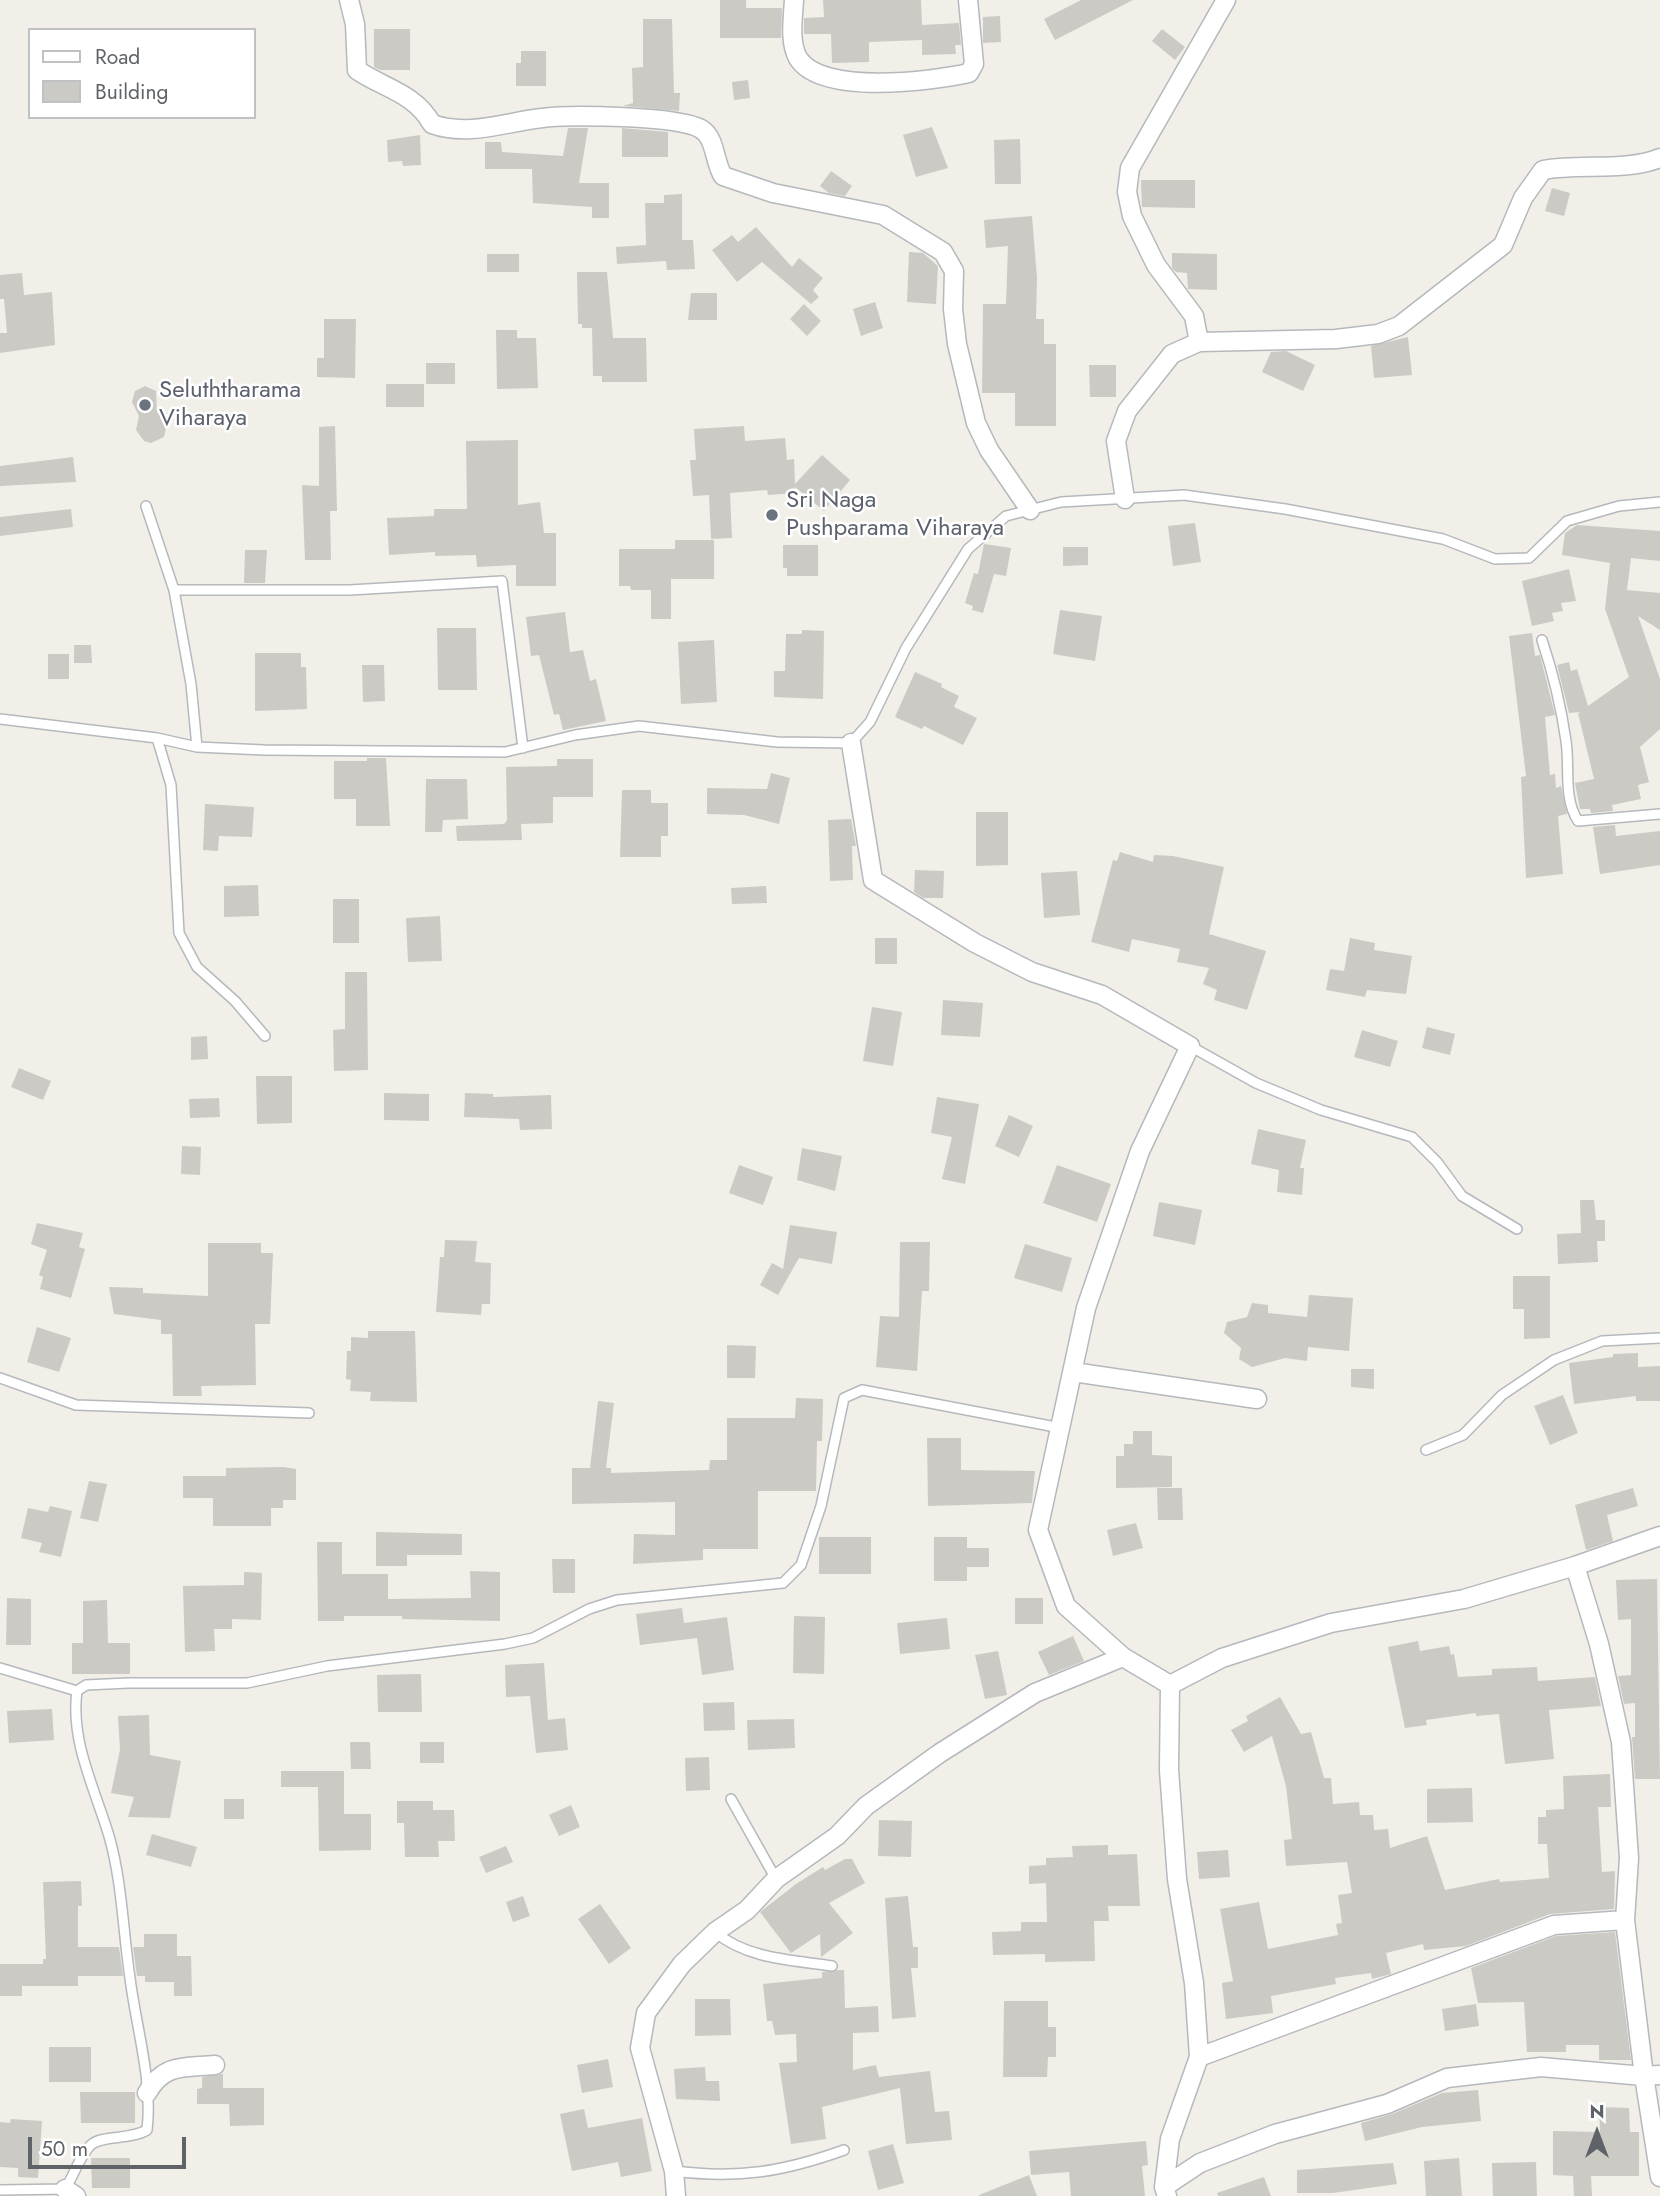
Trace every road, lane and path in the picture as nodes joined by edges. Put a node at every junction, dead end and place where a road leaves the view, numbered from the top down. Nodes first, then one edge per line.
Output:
1 (349, 0) edge
2 (794, 0) edge
3 (968, 0) edge
4 (1226, 0) edge
5 (1660, 158) edge
6 (1199, 342) junction
7 (1125, 499) junction
8 (1660, 502) edge
9 (146, 506) dead end
10 (1030, 510) junction
11 (174, 590) junction
12 (1542, 640) dead end
13 (0, 719) edge
14 (157, 738) junction
15 (850, 743) junction
16 (197, 747) junction
17 (523, 748) junction
18 (1660, 814) edge
19 (265, 1036) dead end
20 (1190, 1046) junction
21 (1517, 1229) dead end
22 (1660, 1338) edge
23 (1073, 1372) junction
24 (0, 1378) edge
25 (1256, 1399) dead end
26 (309, 1413) dead end
27 (1061, 1428) junction
28 (1426, 1450) dead end
29 (1660, 1536) edge
30 (1575, 1566) junction
31 (1123, 1657) junction
32 (0, 1668) edge
33 (1170, 1685) junction
34 (77, 1692) junction
35 (731, 1799) dead end
36 (776, 1879) junction
37 (1625, 1920) junction
38 (715, 1932) junction
39 (832, 1966) dead end
40 (1199, 2057) junction
41 (215, 2065) dead end
42 (1652, 2076) edge
43 (147, 2093) junction
44 (844, 2150) dead end
45 (674, 2171) junction
46 (1660, 2177) edge
47 (0, 2190) edge
48 (1165, 2191) edge
49 (71, 2192) edge
50 (676, 2196) edge

1 - 10 street
2 - 3 street
4 - 6 street
5 - 6 street
6 - 7 street
7 - 8 lane
7 - 10 lane
9 - 11 lane
10 - 15 lane
11 - 16 lane
11 - 17 lane
12 - 18 lane
13 - 14 lane
14 - 16 lane
14 - 19 lane
15 - 17 lane
15 - 20 street
16 - 17 lane
20 - 21 lane
20 - 23 street
22 - 28 lane
23 - 25 street
23 - 27 street
24 - 26 lane
27 - 31 street
27 - 34 lane
29 - 30 street
30 - 33 street
30 - 37 street
31 - 33 street
31 - 36 street
32 - 34 lane
33 - 40 street
34 - 43 lane
35 - 36 lane
36 - 38 street
37 - 40 street
37 - 42 street
38 - 39 lane
38 - 45 street
40 - 48 street
41 - 43 street
42 - 46 street
42 - 48 street
43 - 49 lane
44 - 45 lane
45 - 50 street
47 - 49 lane

